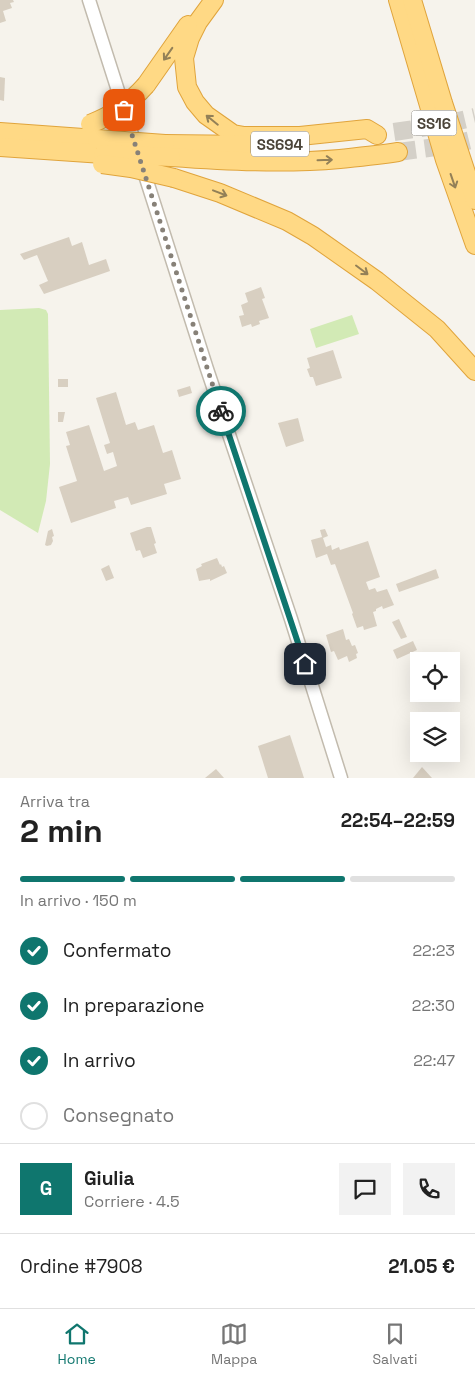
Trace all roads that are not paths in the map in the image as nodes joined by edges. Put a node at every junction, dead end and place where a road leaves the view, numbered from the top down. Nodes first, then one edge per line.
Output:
1 (89, 0) edge
2 (206, 0) edge
3 (214, 0) edge
4 (387, 0) edge
5 (398, 0) edge
6 (412, 0) edge
7 (421, 0) edge
8 (440, 94) junction
9 (0, 124) edge
10 (0, 132) edge
11 (98, 145) junction
12 (0, 147) edge
13 (168, 150) junction
14 (398, 152) tunnel mouth
15 (0, 156) edge
16 (445, 160) junction
17 (475, 200) edge
18 (475, 246) edge
19 (475, 371) edge
20 (341, 778) edge

1 - 20 street
2 -> 11 highway, bridge
13 -> 3 highway, SS694
4 - 16 highway
5 - 16 highway, SS16
6 - 8 highway, SS16
7 - 8 highway
8 - 17 highway, SS16
9 - 11 highway
10 - 11 highway, SS694
11 - 12 highway, SS694
11 - 13 highway, SS694, bridge
11 - 15 highway
11 -> 19 highway, bridge
13 -> 14 highway, SS694
16 -> 18 highway, SS16

